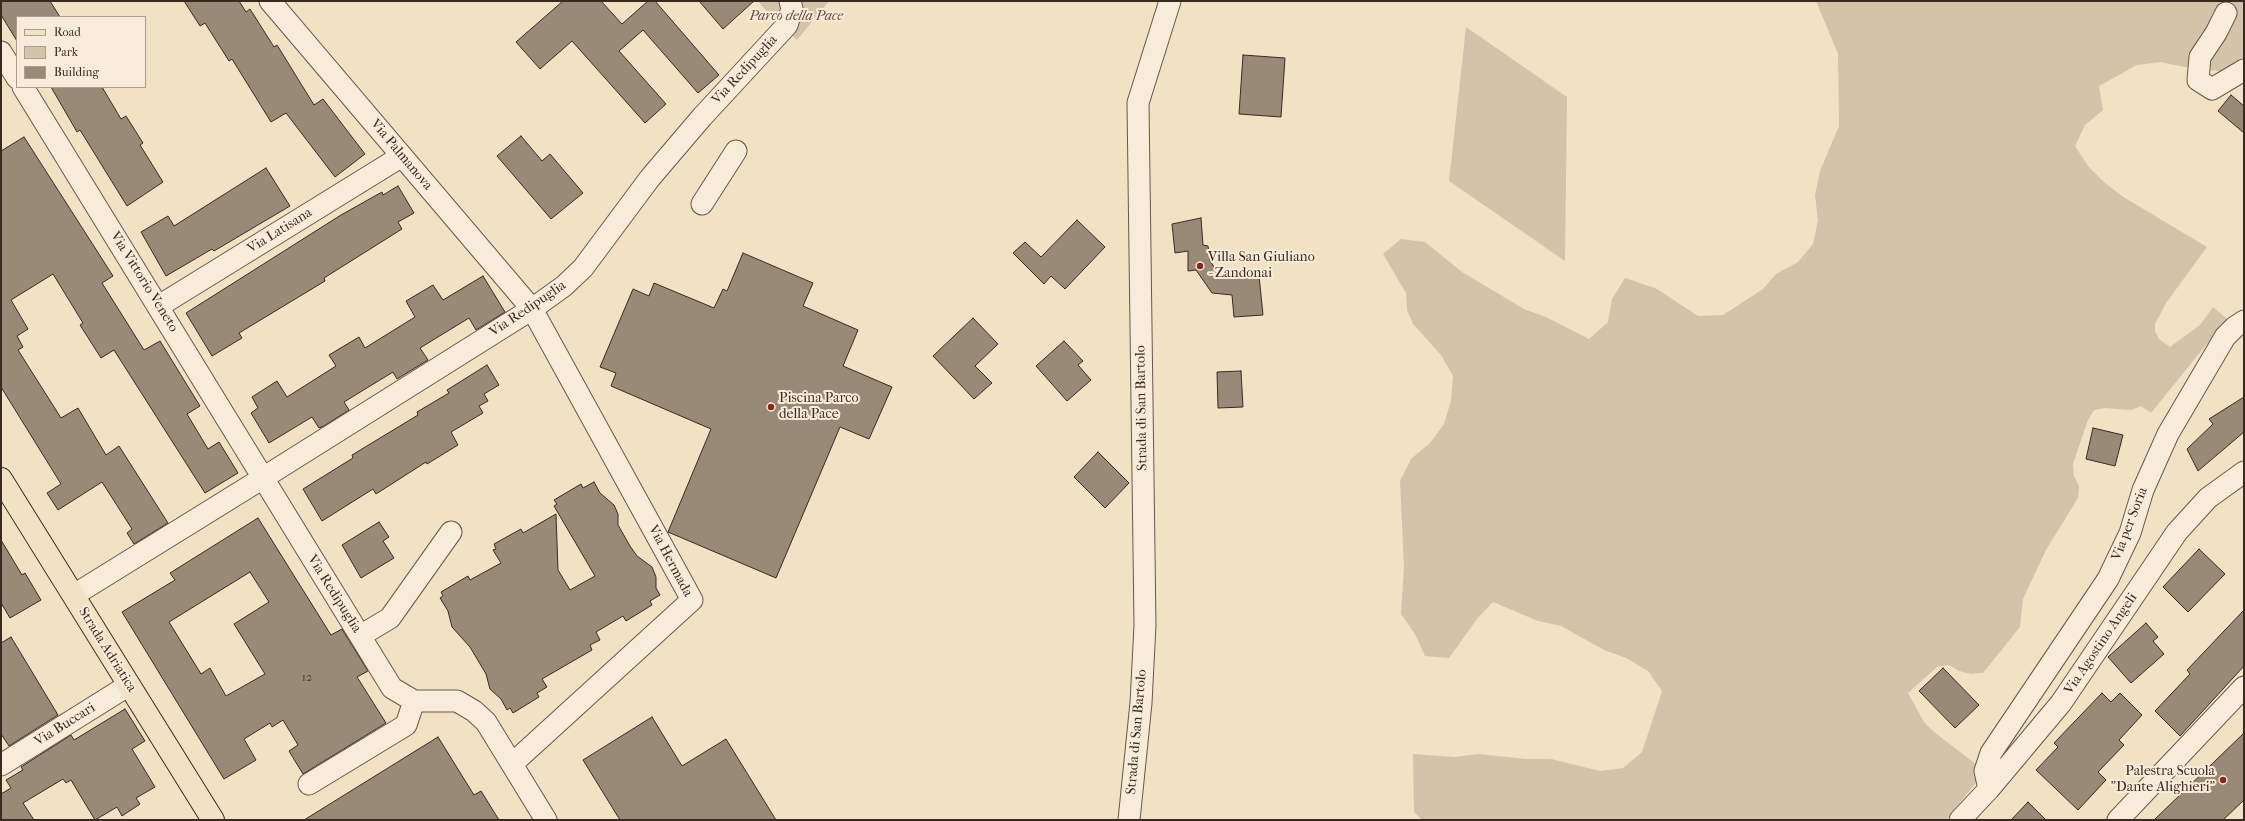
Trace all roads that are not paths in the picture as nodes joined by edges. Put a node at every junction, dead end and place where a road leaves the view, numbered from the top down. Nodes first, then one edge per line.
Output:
1 (270, 1) edge
2 (790, 1) edge
3 (1170, 1) edge
4 (2226, 13) dead end
5 (1, 52) edge
6 (2244, 70) edge
7 (16, 76) edge
8 (23, 88) edge
9 (736, 151) dead end
10 (402, 156) junction
11 (702, 204) dead end
12 (159, 306) junction
13 (532, 309) junction
14 (2244, 321) edge
15 (2244, 472) edge
16 (263, 478) junction
17 (1, 479) edge
18 (451, 532) dead end
19 (74, 595) junction
20 (360, 636) junction
21 (129, 685) junction
22 (2244, 688) edge
23 (414, 701) junction
24 (1, 764) edge
25 (512, 764) junction
26 (308, 784) dead end
27 (1989, 789) junction
28 (213, 820) edge
29 (546, 820) edge
30 (1129, 820) edge
31 (1960, 820) edge
32 (2118, 820) edge

1 - 10 street, Via Palmanova
2 - 13 street, Via Redipuglia
3 - 30 street, Strada di San Bartolo
4 - 6 street
5 - 7 street
8 - 12 street, Via Vittorio Veneto
9 - 11 street
10 - 12 street, Via Latisana
10 - 13 street, Via Palmanova
12 - 16 street, Via Vittorio Veneto
13 - 16 street, Via Redipuglia
13 - 25 street, Via Hermada
14 - 27 street, Via per Soria
15 - 27 street, Via Agostino Angeli
16 - 19 street, Via Redipuglia
16 - 20 street, Via Redipuglia
17 - 19 main road, Strada Adriatica
18 - 20 street
19 - 21 main road, Strada Adriatica
20 - 23 street, Via Redipuglia
21 - 24 street, Via Buccari
21 - 28 main road, Strada Adriatica
22 - 32 street
23 - 25 street
23 - 26 street
25 - 29 street
27 - 31 street, Via Agostino Angeli

